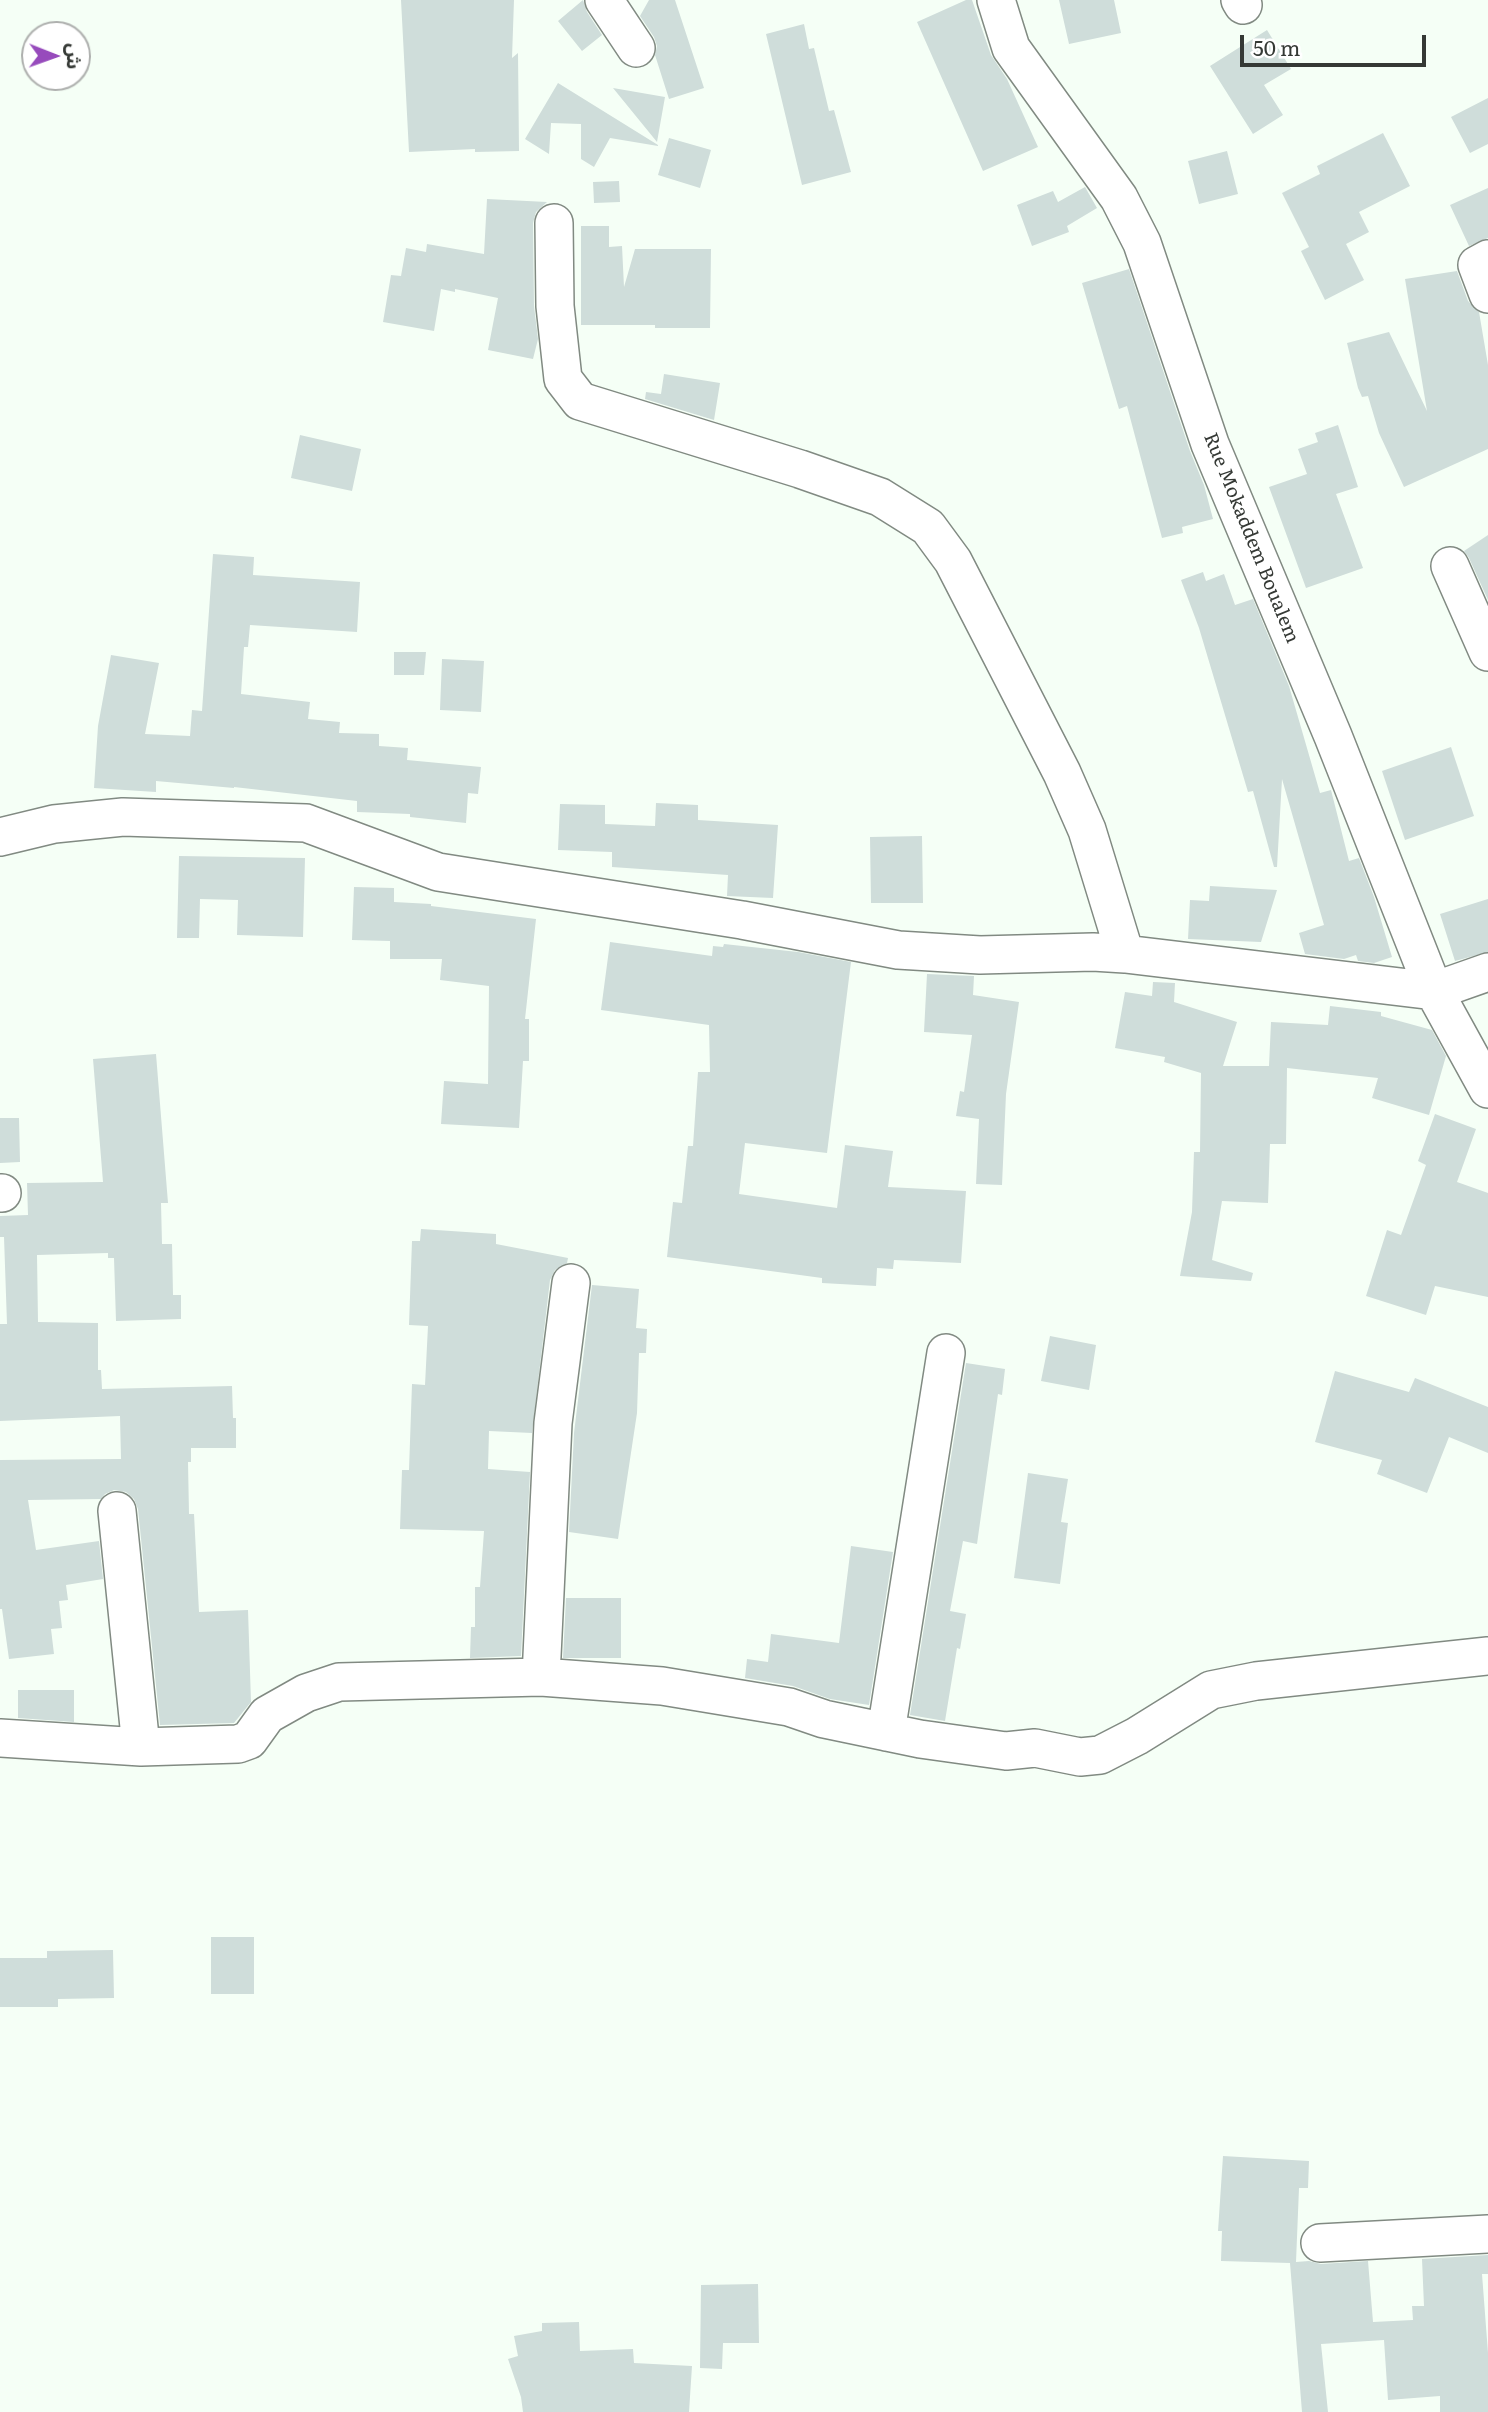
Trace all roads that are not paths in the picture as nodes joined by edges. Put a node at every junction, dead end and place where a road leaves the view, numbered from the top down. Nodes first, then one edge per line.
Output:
1 (604, 0) edge
2 (996, 0) edge
3 (636, 48) dead end
4 (554, 223) dead end
5 (1488, 259) edge
6 (1488, 294) edge
7 (1450, 566) dead end
8 (1488, 652) edge
9 (0, 837) edge
10 (1125, 954) junction
11 (1488, 972) edge
12 (1434, 991) junction
13 (1488, 1089) edge
14 (570, 1283) dead end
15 (946, 1353) dead end
16 (117, 1511) dead end
17 (1488, 1656) edge
18 (541, 1677) junction
19 (5, 1731) edge
20 (886, 1731) junction
21 (141, 1747) junction
22 (1488, 2234) edge
23 (1320, 2243) dead end

1 - 3 street
2 - 12 street, Rue Mokaddem Boualem
4 - 10 street
5 - 6 street
7 - 8 street
9 - 10 street
10 - 12 street
11 - 12 street
12 - 13 street, Rue Mokaddem Boualem
14 - 18 street
15 - 20 street
16 - 21 street
17 - 20 street
18 - 20 street
18 - 21 street
19 - 21 street
22 - 23 street

